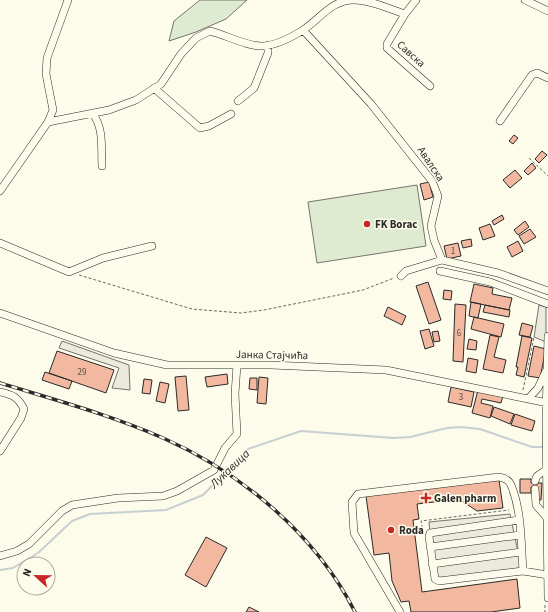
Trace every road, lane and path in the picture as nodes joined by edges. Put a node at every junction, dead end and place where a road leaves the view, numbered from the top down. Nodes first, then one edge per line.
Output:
1 (68, 0) edge
2 (416, 0) edge
3 (525, 0) edge
4 (548, 12) edge
5 (405, 14) junction
6 (303, 30) junction
7 (268, 46) junction
8 (548, 78) edge
9 (430, 86) dead end
10 (154, 88) junction
11 (238, 101) dead end
12 (93, 114) junction
13 (231, 114) dead end
14 (500, 121) dead end
15 (48, 122) junction
16 (529, 158) dead end
17 (102, 166) dead end
18 (548, 176) edge
19 (0, 191) edge
20 (0, 243) edge
21 (152, 246) dead end
22 (442, 260) junction
23 (440, 271) dead end
24 (69, 272) junction
25 (401, 276) joint
26 (548, 291) edge
27 (548, 304) edge
28 (0, 313) edge
29 (548, 336) edge
30 (534, 337) dead end
31 (237, 365) junction
32 (548, 369) edge
33 (0, 392) edge
34 (525, 397) junction
35 (547, 403) edge
36 (0, 451) edge
37 (547, 466) junction
38 (509, 510) dead end
39 (547, 518) edge
40 (519, 520) junction
41 (520, 535) junction
42 (423, 536) dead end
43 (430, 547) junction
44 (522, 552) junction
45 (0, 556) edge
46 (432, 564) junction
47 (523, 571) junction
48 (548, 575) edge
49 (548, 598) edge
50 (400, 612) edge

1 - 15 street
2 - 5 street
3 - 4 street
5 - 6 street
5 - 9 street, Савска
6 - 7 street
6 - 22 street, Авалска
7 - 10 street
7 - 11 street
8 - 14 street
10 - 12 street
10 - 13 street
12 - 15 street
12 - 17 street
15 - 19 street
16 - 18 path
20 - 24 street
21 - 24 street
22 - 25 street
22 - 26 street
23 - 27 street
24 - 25 path
28 - 31 street, Јанка Стајчића
29 - 32 street
30 - 34 path
31 - 34 street, Јанка Стајчића
31 - 45 street
32 - 34 street
32 - 35 street
33 - 36 street
34 - 35 street, Јанка Стајчића
35 - 37 street
37 - 39 street
37 - 39 street
38 - 42 path
39 - 48 street
40 - 41 street
40 - 43 street
40 - 50 street
41 - 43 street
41 - 44 street
43 - 46 street
44 - 46 street
44 - 47 street
46 - 47 street
47 - 48 street
48 - 49 street

